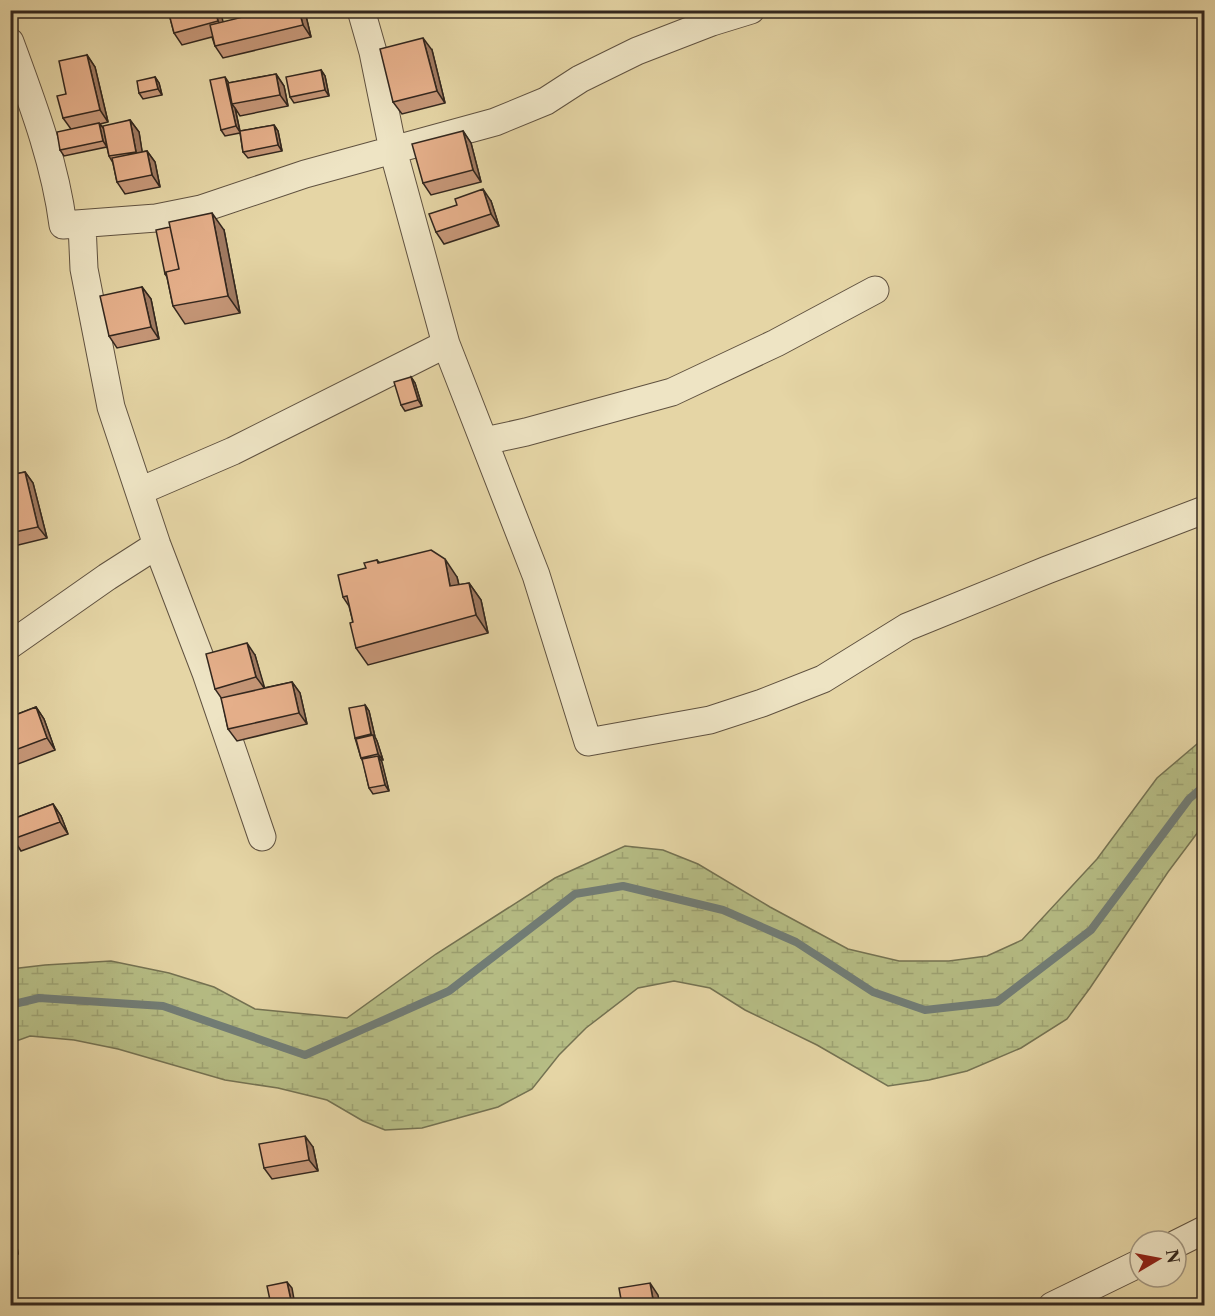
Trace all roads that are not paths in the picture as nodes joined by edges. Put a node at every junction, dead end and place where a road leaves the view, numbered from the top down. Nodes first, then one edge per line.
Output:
1 (361, 10) edge
2 (751, 10) edge
3 (10, 42) edge
4 (393, 150) junction
5 (82, 224) junction
6 (874, 290) dead end
7 (446, 344) junction
8 (485, 441) junction
9 (140, 491) junction
10 (1204, 510) edge
11 (157, 545) junction
12 (10, 645) edge
13 (262, 837) dead end
14 (1204, 1230) edge
15 (1188, 1238) edge
16 (1128, 1269) edge
17 (1052, 1305) edge

1 - 4 street
2 - 4 street
3 - 5 street
4 - 5 street
4 - 7 street
5 - 9 street
6 - 8 street
7 - 8 street
7 - 9 street
8 - 10 street
9 - 11 street
11 - 12 street
11 - 13 street
14 - 15 street
16 - 17 street

